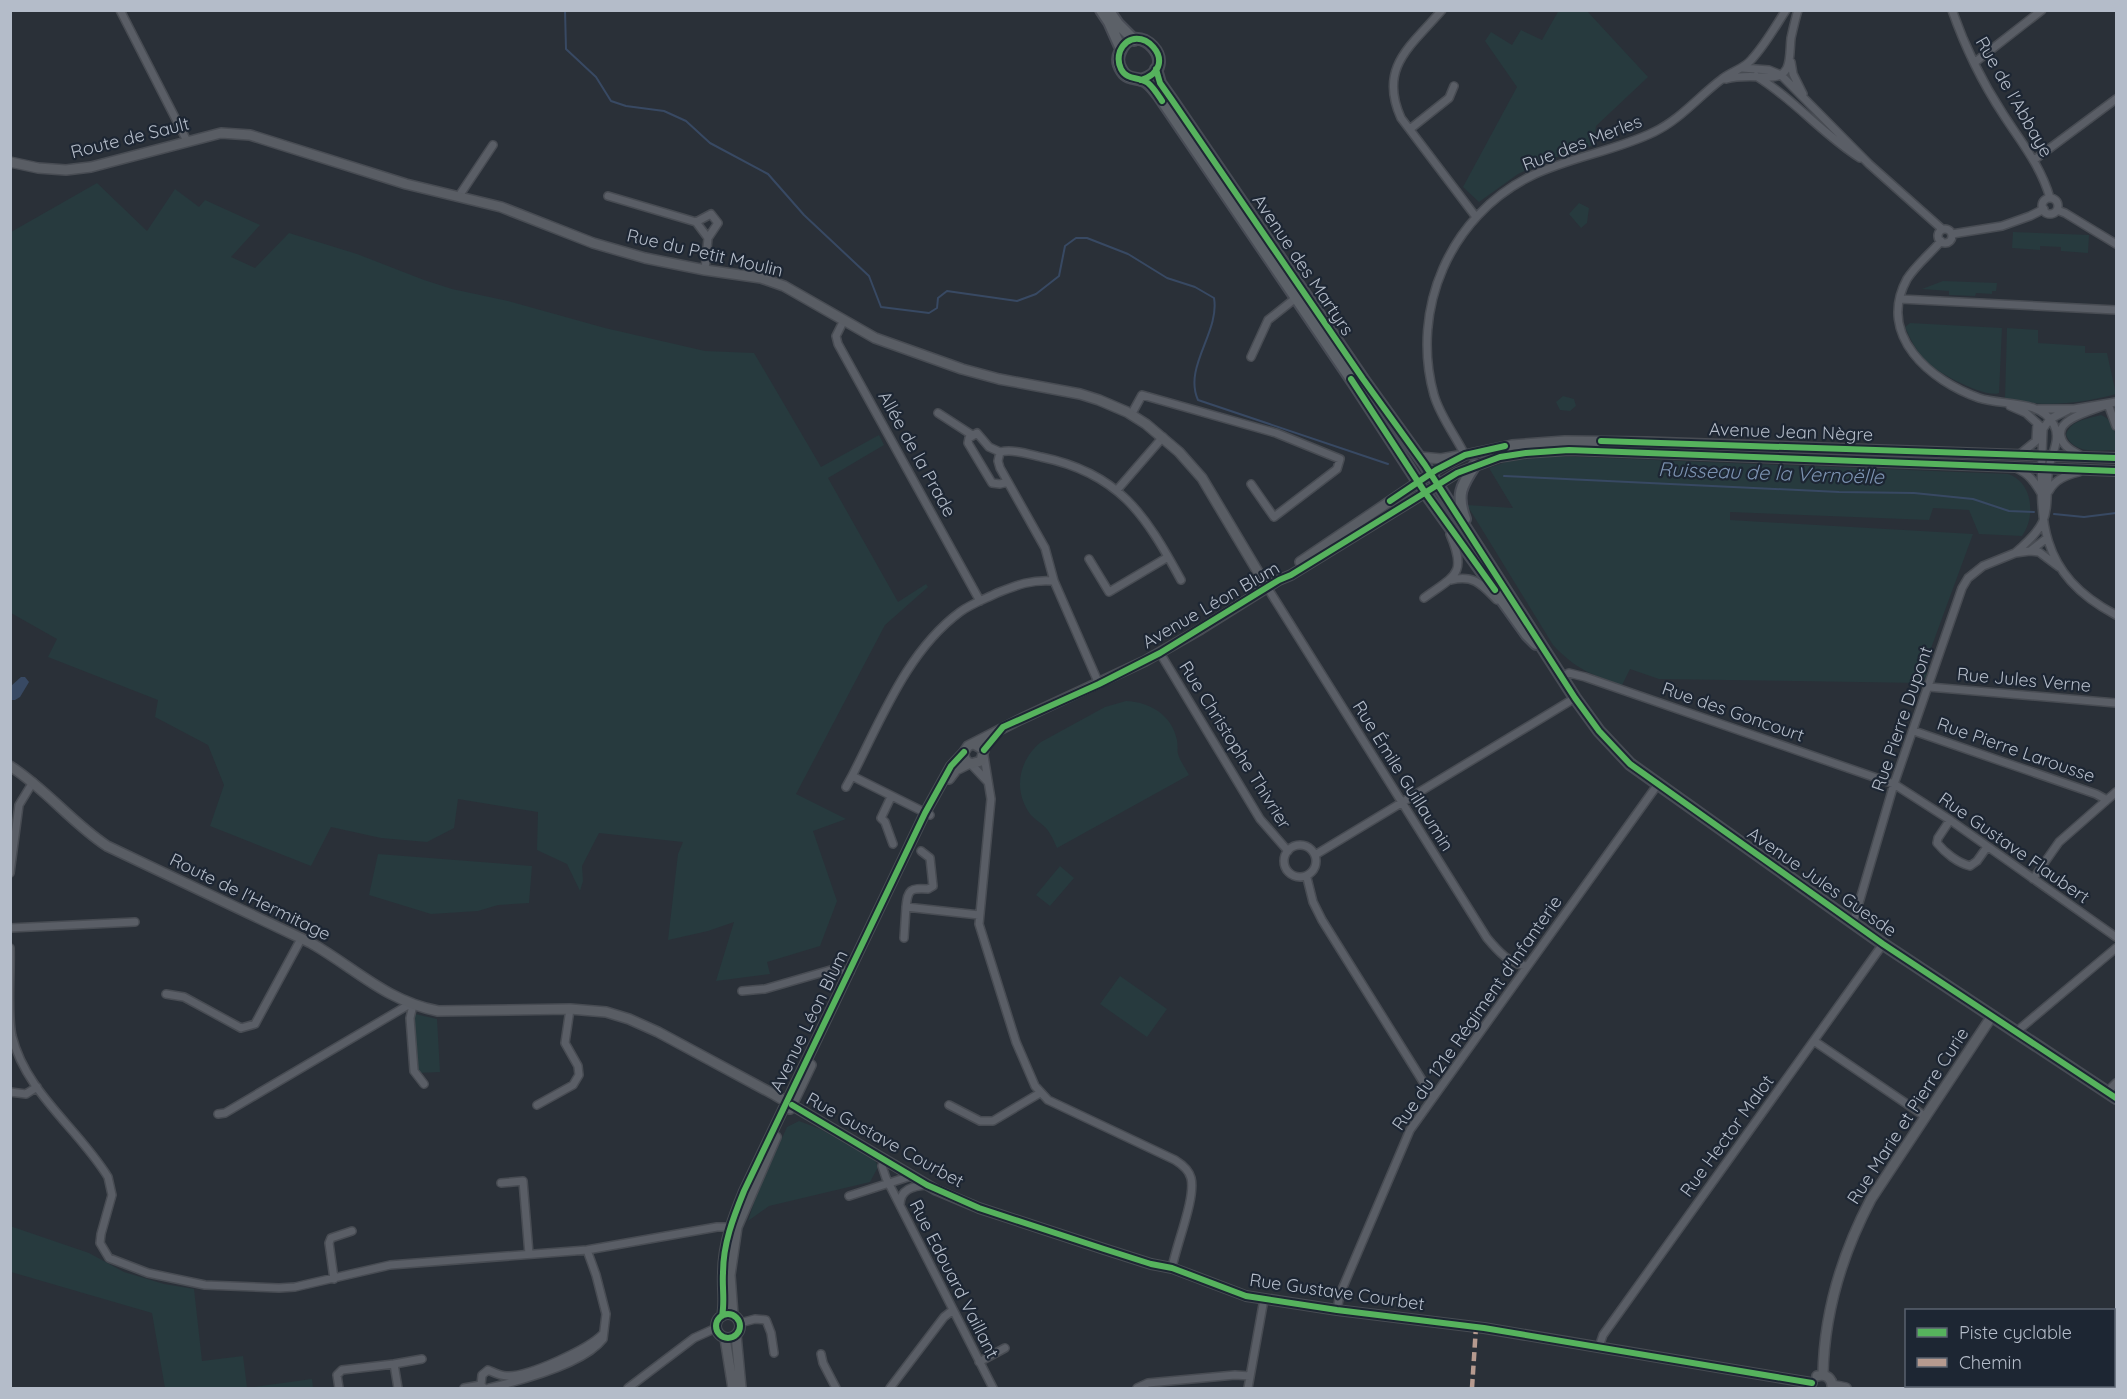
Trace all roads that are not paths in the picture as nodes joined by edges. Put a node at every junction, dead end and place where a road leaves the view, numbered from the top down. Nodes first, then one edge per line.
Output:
1 (120, 10) edge
2 (1101, 10) edge
3 (1109, 10) edge
4 (1442, 10) edge
5 (1786, 10) edge
6 (1798, 10) edge
7 (1952, 10) edge
8 (2042, 10) edge
9 (1134, 40) junction
10 (1121, 49) junction
11 (1753, 59) junction
12 (1790, 60) junction
13 (1974, 63) junction
14 (1742, 68) junction
15 (1757, 68) junction
16 (1156, 69) junction
17 (1781, 75) junction
18 (1756, 76) junction
19 (1141, 80) junction
20 (1718, 82) junction
21 (1454, 86) dead end
22 (2116, 99) edge
23 (1810, 105) junction
24 (1410, 129) junction
25 (221, 133) joint
26 (187, 141) junction
27 (493, 145) dead end
28 (2034, 160) junction
29 (10, 162) edge
30 (1869, 164) junction
31 (459, 196) junction
32 (608, 196) dead end
33 (2050, 198) junction
34 (2044, 209) junction
35 (2057, 210) junction
36 (1476, 217) junction
37 (696, 222) junction
38 (1942, 229) junction
39 (1952, 234) junction
40 (708, 238) junction
41 (1941, 242) junction
42 (2116, 244) edge
43 (705, 270) junction
44 (1434, 294) junction
45 (1299, 296) junction
46 (1442, 297) dead end
47 (1900, 299) junction
48 (2116, 310) edge
49 (843, 322) junction
50 (1251, 357) dead end
51 (2116, 402) edge
52 (2006, 404) junction
53 (2108, 404) junction
54 (2038, 409) junction
55 (2074, 409) junction
56 (938, 412) dead end
57 (1131, 415) junction
58 (2049, 419) junction
59 (2037, 423) junction
60 (2116, 426) edge
61 (2043, 429) junction
62 (972, 435) junction
63 (1163, 437) junction
64 (2059, 438) junction
65 (1000, 452) junction
66 (2020, 454) junction
67 (2042, 456) junction
68 (2053, 456) junction
69 (1420, 457) junction
70 (1458, 457) junction
71 (2085, 457) junction
72 (2116, 458) edge
73 (1471, 467) junction
74 (2013, 467) junction
75 (2045, 468) junction
76 (2088, 470) junction
77 (2116, 471) edge
78 (1431, 473) junction
79 (1008, 482) junction
80 (1251, 484) dead end
81 (1437, 484) junction
82 (1421, 486) junction
83 (1117, 490) junction
84 (2044, 495) junction
85 (1444, 520) junction
86 (2044, 522) junction
87 (1471, 536) junction
88 (2047, 538) junction
89 (2030, 551) junction
90 (2015, 554) junction
91 (1168, 557) junction
92 (1089, 559) dead end
93 (2062, 569) junction
94 (1181, 580) dead end
95 (1054, 581) junction
96 (1446, 582) junction
97 (1267, 587) junction
98 (1424, 598) dead end
99 (980, 601) junction
100 (2116, 615) edge
101 (1515, 617) junction
102 (1160, 653) junction
103 (1545, 653) junction
104 (1561, 677) junction
105 (1099, 684) junction
106 (1929, 687) junction
107 (1575, 698) junction
108 (2116, 703) edge
109 (1003, 727) junction
110 (1914, 731) junction
111 (974, 744) junction
112 (964, 752) junction
113 (984, 753) junction
114 (970, 764) junction
115 (10, 766) edge
116 (852, 776) junction
117 (987, 781) junction
118 (33, 782) junction
119 (1658, 784) junction
120 (1894, 784) junction
121 (846, 787) dead end
122 (2116, 792) edge
123 (891, 797) junction
124 (2107, 800) junction
125 (1402, 803) junction
126 (927, 814) junction
127 (1950, 820) junction
128 (893, 844) dead end
129 (1987, 847) junction
130 (921, 851) dead end
131 (1288, 851) junction
132 (1315, 855) junction
133 (10, 873) edge
134 (1306, 878) junction
135 (2033, 879) junction
136 (906, 907) junction
137 (979, 915) junction
138 (135, 922) dead end
139 (1853, 923) junction
140 (10, 928) edge
141 (2116, 937) edge
142 (904, 938) dead end
143 (301, 939) junction
144 (1883, 944) junction
145 (10, 948) edge
146 (2116, 948) edge
147 (1527, 966) junction
148 (850, 972) junction
149 (742, 990) dead end
150 (166, 994) dead end
151 (412, 1004) junction
152 (570, 1009) junction
153 (1992, 1016) junction
154 (11, 1028) edge
155 (2016, 1032) junction
156 (669, 1038) joint
157 (1814, 1041) junction
158 (2116, 1083) edge
159 (424, 1084) dead end
160 (37, 1087) junction
161 (10, 1092) edge
162 (1040, 1093) junction
163 (1434, 1095) junction
164 (2112, 1095) edge
165 (789, 1103) junction
166 (949, 1105) dead end
167 (537, 1106) dead end
168 (218, 1114) dead end
169 (1926, 1117) junction
170 (885, 1159) junction
171 (911, 1176) junction
172 (501, 1183) dead end
173 (888, 1184) junction
174 (927, 1185) junction
175 (849, 1196) dead end
176 (900, 1208) junction
177 (733, 1227) junction
178 (352, 1231) dead end
179 (587, 1250) junction
180 (529, 1254) junction
181 (1172, 1268) junction
182 (334, 1279) junction
183 (1264, 1299) junction
184 (953, 1310) junction
185 (1337, 1310) junction
186 (722, 1316) junction
187 (737, 1319) junction
188 (716, 1328) junction
189 (605, 1332) junction
190 (736, 1335) junction
191 (725, 1338) junction
192 (1599, 1347) junction
193 (1005, 1348) dead end
194 (774, 1353) dead end
195 (821, 1354) dead end
196 (422, 1359) dead end
197 (979, 1362) junction
198 (394, 1364) junction
199 (1823, 1375) junction
200 (1251, 1376) junction
201 (1812, 1386) edge
202 (486, 1387) edge
203 (1832, 1387) edge
204 (339, 1389) edge
205 (398, 1389) edge
206 (464, 1389) edge
207 (628, 1389) edge
208 (733, 1389) edge
209 (741, 1389) edge
210 (836, 1389) edge
211 (890, 1389) edge
212 (993, 1389) edge
213 (1137, 1389) edge
214 (1248, 1389) edge
215 (1846, 1389) edge

1 - 26 street
2 - 10 main road
3 - 9 main road
4 - 24 street
5 - 11 street, Rue des Merles
6 - 12 street
7 - 13 street, Rue de l'Abbaye
8 - 13 street
9 - 10 main road
9 - 16 main road
10 - 19 main road
11 - 14 street, Rue des Merles
11 - 15 street
12 - 17 street
12 - 23 street
13 - 28 street, Rue de l'Abbaye
14 - 15 street
14 - 20 street, Rue des Merles
15 - 17 street
15 - 18 street
16 - 19 main road
16 - 45 main road, Avenue des Martyrs
17 - 18 street
17 - 23 street
18 - 20 street
18 - 30 street
19 - 45 main road, Avenue des Martyrs
20 - 36 street, Rue des Merles
21 - 24 street
22 - 28 street
23 - 30 street
24 - 36 street
25 - 26 street, Route de Sault
25 - 31 street, Rue du Petit Moulin
26 - 29 street, Route de Sault
27 - 31 street
28 - 33 street, Rue de l'Abbaye
30 - 38 street
31 - 43 street, Rue du Petit Moulin
32 - 37 street
33 - 34 street
33 - 35 street
34 - 35 street
34 - 39 street
35 - 42 street
36 - 44 street, Rue des Merles
37 - 40 street
37 - 40 street
38 - 39 street
38 - 41 street
39 - 41 street
40 - 43 street
41 - 47 street
43 - 49 street, Rue du Petit Moulin
44 - 46 street
44 - 70 street, Rue des Merles
45 - 50 street
45 - 69 main road, Avenue des Martyrs
45 - 82 main road, Avenue des Martyrs
47 - 48 street
47 - 52 street
49 - 57 street, Rue du Petit Moulin
49 - 99 street, Allée de la Prade
51 - 53 street
52 - 54 street
52 - 59 street
53 - 55 street
53 - 60 street
53 - 64 street
54 - 55 street
54 - 58 street
55 - 58 street
56 - 62 street
57 - 63 street, Rue du Petit Moulin
57 - 80 street
58 - 61 street
58 - 64 street
59 - 61 street
59 - 66 street
61 - 67 street
62 - 65 street
62 - 79 street
63 - 83 street
63 - 97 street, Rue du Petit Moulin
64 - 68 street
64 - 71 street
65 - 79 street
65 - 83 street
66 - 67 street, Avenue Jean Nègre
66 - 70 street, Avenue Jean Nègre
67 - 68 street, Avenue Jean Nègre
67 - 75 street
68 - 71 street, Avenue Jean Nègre
68 - 75 street
69 - 70 street, Avenue Jean Nègre
69 - 78 main road, Avenue des Martyrs
70 - 73 street
70 - 78 street, Avenue Jean Nègre
71 - 72 street, Avenue Jean Nègre
73 - 74 street, Avenue Jean Nègre
73 - 81 street, Avenue Jean Nègre
73 - 87 main road
74 - 75 street, Avenue Jean Nègre
74 - 84 street
75 - 76 street, Avenue Jean Nègre
75 - 84 street
76 - 77 street, Avenue Jean Nègre
76 - 84 street
78 - 81 main road, Avenue Jules Guesde
78 - 82 street, Avenue Jean Nègre
79 - 95 street
81 - 82 street, Avenue Jean Nègre
81 - 87 main road, Avenue Jules Guesde
82 - 85 main road, Avenue Jules Guesde
82 - 97 street, Avenue Léon Blum
83 - 91 street
84 - 86 street
85 - 96 street
85 - 101 main road, Avenue Jules Guesde
86 - 88 street
86 - 90 street
87 - 103 main road, Avenue Jules Guesde
88 - 89 street
88 - 93 street
89 - 90 street
89 - 93 street
90 - 106 street, Rue Pierre Dupont
91 - 92 street
91 - 94 street
93 - 100 street
95 - 99 street
95 - 105 street
96 - 98 street
96 - 101 street
97 - 102 street, Avenue Léon Blum
97 - 125 street, Rue Émile Guillaumin
99 - 116 street
101 - 103 main road, Avenue Jules Guesde
102 - 105 street, Avenue Léon Blum
102 - 131 street, Rue Christophe Thivrier
103 - 104 main road, Avenue Jules Guesde
104 - 107 main road, Avenue Jules Guesde
104 - 120 street, Rue des Goncourt
105 - 109 street, Avenue Léon Blum
106 - 108 street, Rue Jules Verne
106 - 110 street, Rue Pierre Dupont
107 - 119 main road, Avenue Jules Guesde
107 - 125 street
109 - 111 street, Avenue Léon Blum
109 - 113 street, Avenue Léon Blum
110 - 120 street, Rue Pierre Dupont
110 - 124 street, Rue Pierre Larousse
111 - 112 street, Avenue Léon Blum
111 - 113 street
112 - 114 street
112 - 126 street, Avenue Léon Blum
113 - 114 street, Avenue Léon Blum
113 - 117 street
114 - 117 street
114 - 126 street, Avenue Léon Blum
115 - 118 street, Route de l'Hermitage
116 - 121 street
116 - 123 street
117 - 137 street
118 - 133 street
118 - 143 street, Route de l'Hermitage
119 - 139 main road, Avenue Jules Guesde
119 - 147 street, Rue du 121e Régiment d'Infanterie
120 - 127 street, Rue Gustave Flaubert
120 - 139 street, Rue Pierre Dupont
122 - 124 street
123 - 126 street
123 - 128 street
124 - 135 street
125 - 132 street
125 - 147 street, Rue Émile Guillaumin
126 - 148 street, Avenue Léon Blum
126 - 165 street, Avenue Léon Blum
127 - 129 street, Rue Gustave Flaubert
127 - 129 street
129 - 135 street, Rue Gustave Flaubert
130 - 136 street
131 - 132 street
131 - 134 street
132 - 134 street
134 - 163 street
135 - 141 street, Rue Gustave Flaubert
136 - 137 street
136 - 142 street
137 - 162 street
138 - 140 street
139 - 144 main road, Avenue Jules Guesde
143 - 150 street
143 - 151 street, Route de l'Hermitage
144 - 153 main road, Avenue Jules Guesde
144 - 157 street, Rue Hector Malot
145 - 154 street
146 - 155 street
147 - 163 street, Rue du 121e Régiment d'Infanterie
148 - 149 street
148 - 165 street, Avenue Léon Blum
151 - 152 street, Route de l'Hermitage
151 - 159 street
151 - 168 street
152 - 156 street, Route de l'Hermitage
152 - 167 street
153 - 155 main road, Avenue Jules Guesde
153 - 169 street, Rue Marie et Pierre Curie
154 - 160 street
155 - 164 main road, Avenue Jules Guesde
156 - 165 street, Rue Gustave Courbet
157 - 169 street
157 - 192 street, Rue Hector Malot
158 - 164 street
160 - 161 street
160 - 182 street
162 - 166 street
162 - 181 street
163 - 185 street, Rue du 121e Régiment d'Infanterie
165 - 170 street, Rue Gustave Courbet
165 - 177 street, Avenue Léon Blum
169 - 199 street, Rue Marie et Pierre Curie
170 - 171 street, Rue Gustave Courbet
170 - 173 street, Rue Edouard Vaillant
171 - 173 street
171 - 174 street, Rue Gustave Courbet
172 - 180 street
173 - 175 street
173 - 176 street, Rue Edouard Vaillant
174 - 176 street
174 - 181 street, Rue Gustave Courbet
176 - 184 street, Rue Edouard Vaillant
177 - 179 street
177 - 186 street, Avenue Léon Blum
177 - 187 street, Avenue Léon Blum
178 - 182 street
179 - 180 street
179 - 189 street
180 - 182 street
181 - 183 street, Rue Gustave Courbet
183 - 185 street, Rue Gustave Courbet
183 - 200 street
184 - 197 street, Rue Edouard Vaillant
184 - 211 street
185 - 192 street, Rue Gustave Courbet
186 - 187 street
186 - 188 street, Avenue Léon Blum
187 - 190 street, Avenue Léon Blum
187 - 194 street
188 - 191 street
188 - 207 street
189 - 202 street
189 - 202 street
190 - 191 street
190 - 209 street, Avenue Léon Blum
191 - 208 street
192 - 201 street, Rue Gustave Courbet
193 - 197 street
195 - 210 street
196 - 198 street
197 - 212 street, Rue Edouard Vaillant
198 - 204 street
198 - 205 street
199 - 201 street
199 - 203 street
200 - 213 street
200 - 214 street
202 - 206 street
203 - 215 street

